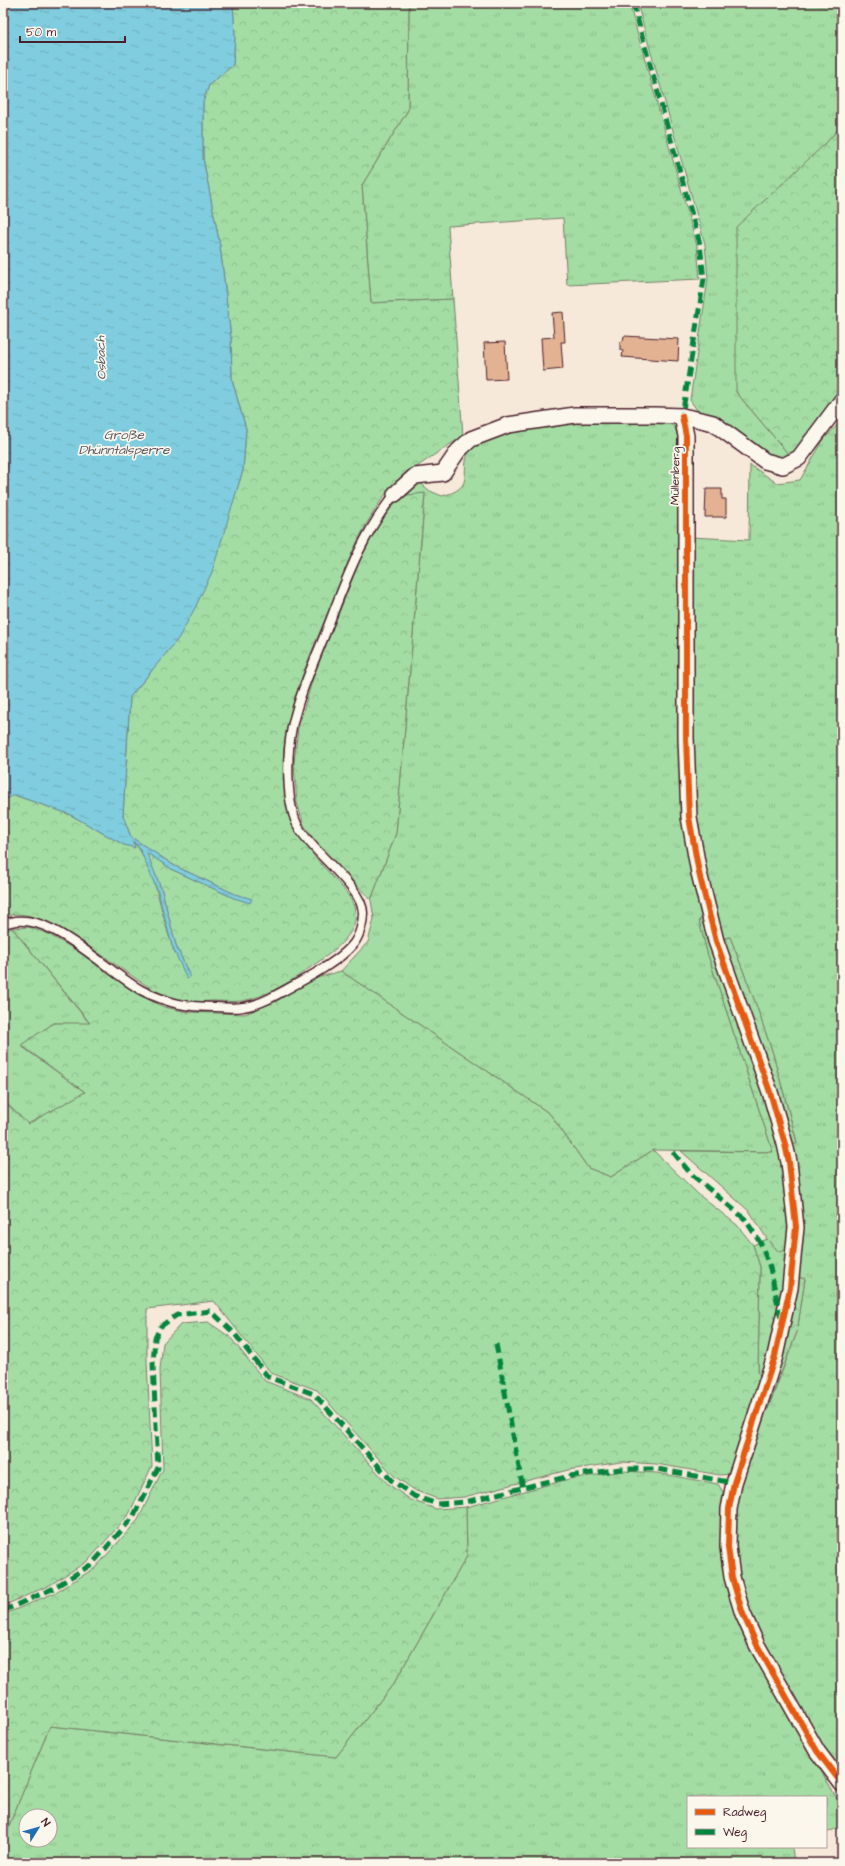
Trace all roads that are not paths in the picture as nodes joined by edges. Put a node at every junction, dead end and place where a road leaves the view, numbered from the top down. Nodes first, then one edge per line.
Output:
1 (842, 400) edge
2 (682, 416) junction
3 (395, 494) joint
4 (3, 925) edge
5 (842, 1784) edge

1 - 2 street
2 - 3 street
2 - 5 street, Müllenberg
3 - 4 lane

